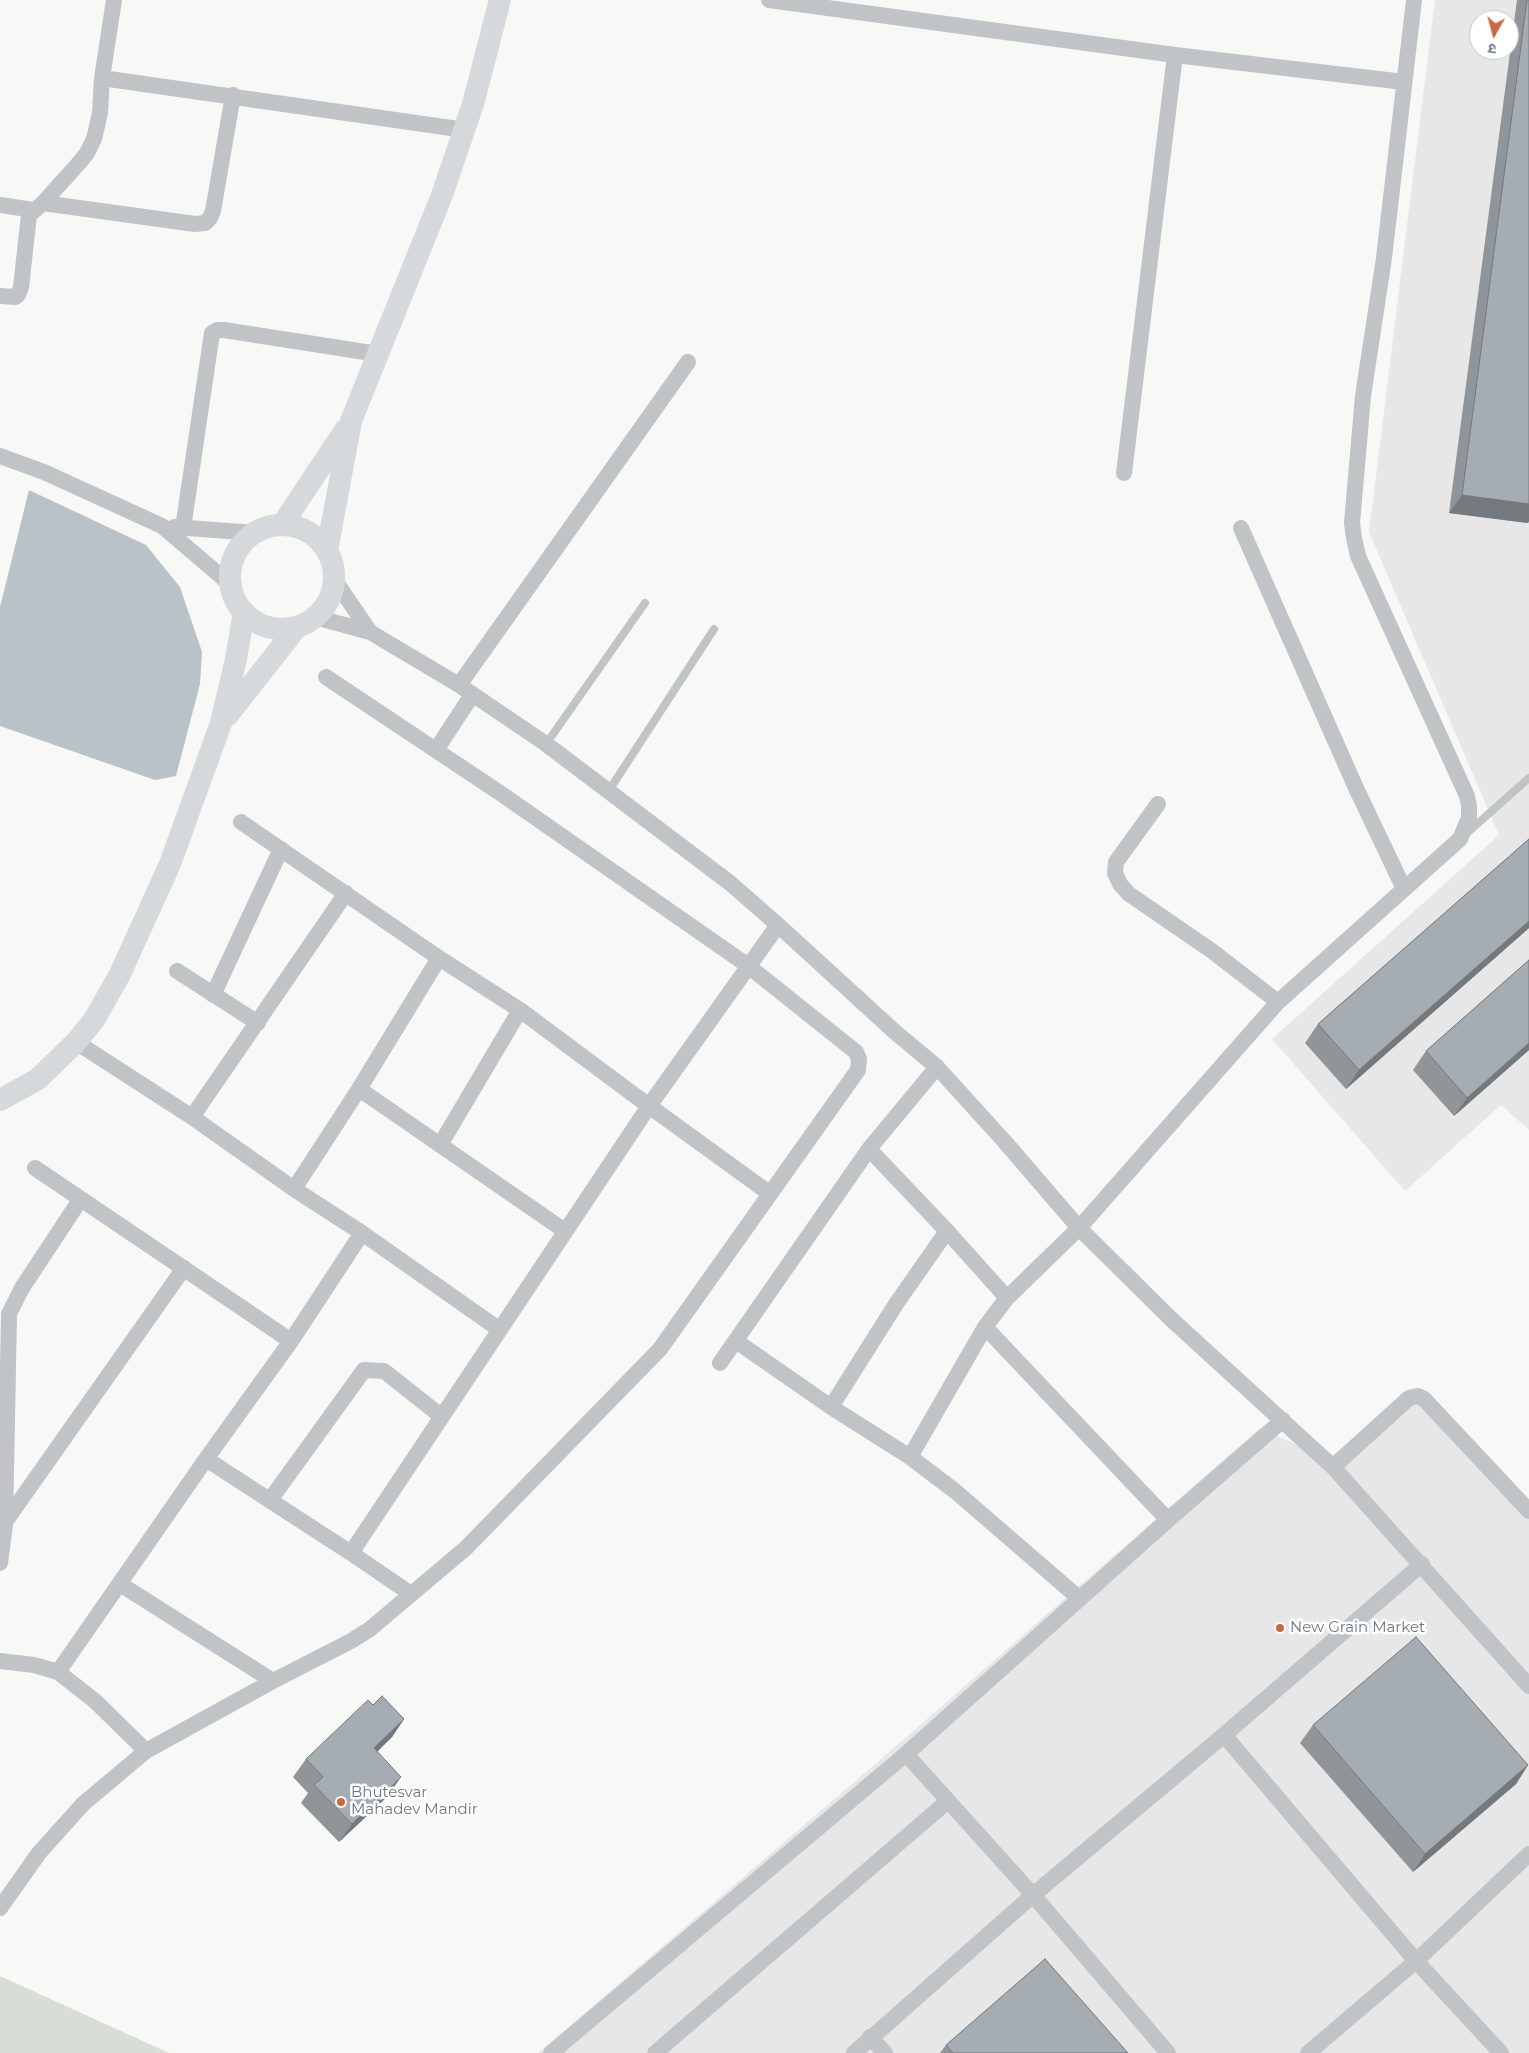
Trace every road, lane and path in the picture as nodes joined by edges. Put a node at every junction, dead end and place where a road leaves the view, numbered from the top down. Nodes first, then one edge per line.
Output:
1 (114, 0) edge
2 (500, 0) edge
3 (769, 0) edge
4 (1414, 0) edge
5 (1175, 55) junction
6 (102, 78) junction
7 (1404, 82) junction
8 (233, 95) junction
9 (465, 130) junction
10 (0, 205) edge
11 (38, 207) junction
12 (0, 296) edge
13 (378, 354) junction
14 (688, 362) dead end
15 (351, 421) junction
16 (0, 456) edge
17 (1124, 473) dead end
18 (282, 525) junction
19 (162, 526) junction
20 (183, 528) junction
21 (1241, 528) dead end
22 (255, 533) junction
23 (327, 551) junction
24 (334, 579) junction
25 (230, 584) junction
26 (645, 603) dead end
27 (244, 612) junction
28 (306, 622) junction
29 (714, 629) dead end
30 (370, 632) junction
31 (326, 676) dead end
32 (465, 690) junction
33 (221, 723) junction
34 (546, 744) junction
35 (436, 750) junction
36 (1529, 778) edge
37 (608, 792) junction
38 (1158, 804) dead end
39 (241, 822) dead end
40 (1460, 839) junction
41 (281, 849) junction
42 (1404, 889) junction
43 (346, 894) junction
44 (778, 924) junction
45 (439, 958) junction
46 (747, 965) junction
47 (177, 971) dead end
48 (213, 995) junction
49 (1278, 1002) junction
50 (520, 1010) junction
51 (258, 1023) junction
52 (76, 1042) junction
53 (936, 1067) junction
54 (359, 1089) junction
55 (0, 1100) edge
56 (649, 1106) junction
57 (192, 1117) junction
58 (440, 1144) junction
59 (869, 1149) junction
60 (35, 1168) dead end
61 (294, 1189) junction
62 (769, 1193) junction
63 (80, 1200) junction
64 (1080, 1228) junction
65 (565, 1231) junction
66 (947, 1231) junction
67 (362, 1233) junction
68 (184, 1268) junction
69 (1007, 1298) junction
70 (5, 1314) edge
71 (985, 1327) junction
72 (500, 1330) junction
73 (736, 1340) junction
74 (291, 1341) junction
75 (720, 1363) dead end
76 (831, 1407) junction
77 (441, 1416) junction
78 (1282, 1420) junction
79 (910, 1457) junction
80 (206, 1459) junction
81 (1332, 1467) junction
82 (270, 1500) junction
83 (1529, 1511) edge
84 (1168, 1520) junction
85 (2, 1525) edge
86 (351, 1553) junction
87 (0, 1563) edge
88 (1422, 1564) junction
89 (120, 1584) junction
90 (411, 1594) junction
91 (1080, 1599) junction
92 (0, 1662) edge
93 (58, 1672) junction
94 (273, 1681) junction
95 (1529, 1686) edge
96 (1224, 1735) junction
97 (146, 1751) junction
98 (906, 1754) junction
99 (948, 1801) junction
100 (1529, 1854) edge
101 (1033, 1896) junction
102 (0, 1908) edge
103 (1416, 1960) junction
104 (870, 2038) junction
105 (551, 2053) edge
106 (655, 2053) edge
107 (854, 2053) edge
108 (885, 2053) edge
109 (1168, 2053) edge
110 (1308, 2053) edge
111 (1501, 2053) edge

1 - 6 street
2 - 9 main road
3 - 5 street
4 - 7 street
5 - 7 street
5 - 17 street
6 - 8 street
6 - 11 street
7 - 40 street
8 - 9 street
8 - 11 street
9 - 13 main road
10 - 11 street
11 - 12 street
13 - 15 main road
13 - 20 street
14 - 32 street
15 - 18 main road
15 - 23 main road
16 - 19 street
18 - 22 main road
18 - 23 main road
19 - 20 street
19 - 25 street
20 - 22 street
21 - 42 street
22 - 25 main road
23 - 24 main road
24 - 28 main road
24 - 30 street
25 - 27 main road
26 - 34 lane
27 - 28 main road
27 - 33 main road
28 - 30 street
28 - 33 main road
29 - 37 lane
30 - 32 street
31 - 35 street
32 - 34 street
32 - 35 street
33 - 52 main road
34 - 37 street
35 - 46 street
36 - 40 lane
37 - 44 street
38 - 49 street
39 - 41 street
40 - 42 street
41 - 43 street
41 - 48 street
42 - 49 street
43 - 45 street
43 - 51 street
44 - 46 street
44 - 53 street
45 - 50 street
45 - 54 street
46 - 56 street
46 - 62 street
47 - 48 street
48 - 51 street
49 - 64 street
50 - 56 street
50 - 58 street
51 - 57 street
52 - 55 main road
52 - 57 street
53 - 59 street
53 - 64 street
54 - 58 street
54 - 61 street
56 - 62 street
56 - 65 street
57 - 61 street
58 - 65 street
59 - 66 street
59 - 73 street
60 - 63 street
61 - 67 street
62 - 90 street
63 - 68 street
63 - 70 street
64 - 69 street
64 - 78 street
65 - 72 street
66 - 69 street
66 - 76 street
67 - 72 street
67 - 74 street
68 - 74 street
68 - 85 street
69 - 71 street
70 - 85 street
71 - 79 street
71 - 84 street
72 - 77 street
73 - 75 street
73 - 76 street
74 - 80 street
76 - 79 street
77 - 82 street
77 - 86 street
78 - 81 street
78 - 84 street
79 - 91 street
80 - 82 street
80 - 89 street
81 - 83 street
81 - 88 street
82 - 86 street
84 - 91 street
85 - 87 street
86 - 90 street
88 - 95 street
88 - 96 street
89 - 93 street
89 - 94 street
90 - 94 street
91 - 98 street
92 - 93 street
93 - 97 street
94 - 97 street
96 - 101 street
96 - 103 street
97 - 102 street
98 - 99 street
98 - 105 street
99 - 101 street
99 - 106 street
100 - 103 street
101 - 104 street
101 - 109 street
103 - 110 street
103 - 111 street
104 - 107 street
104 - 108 street

